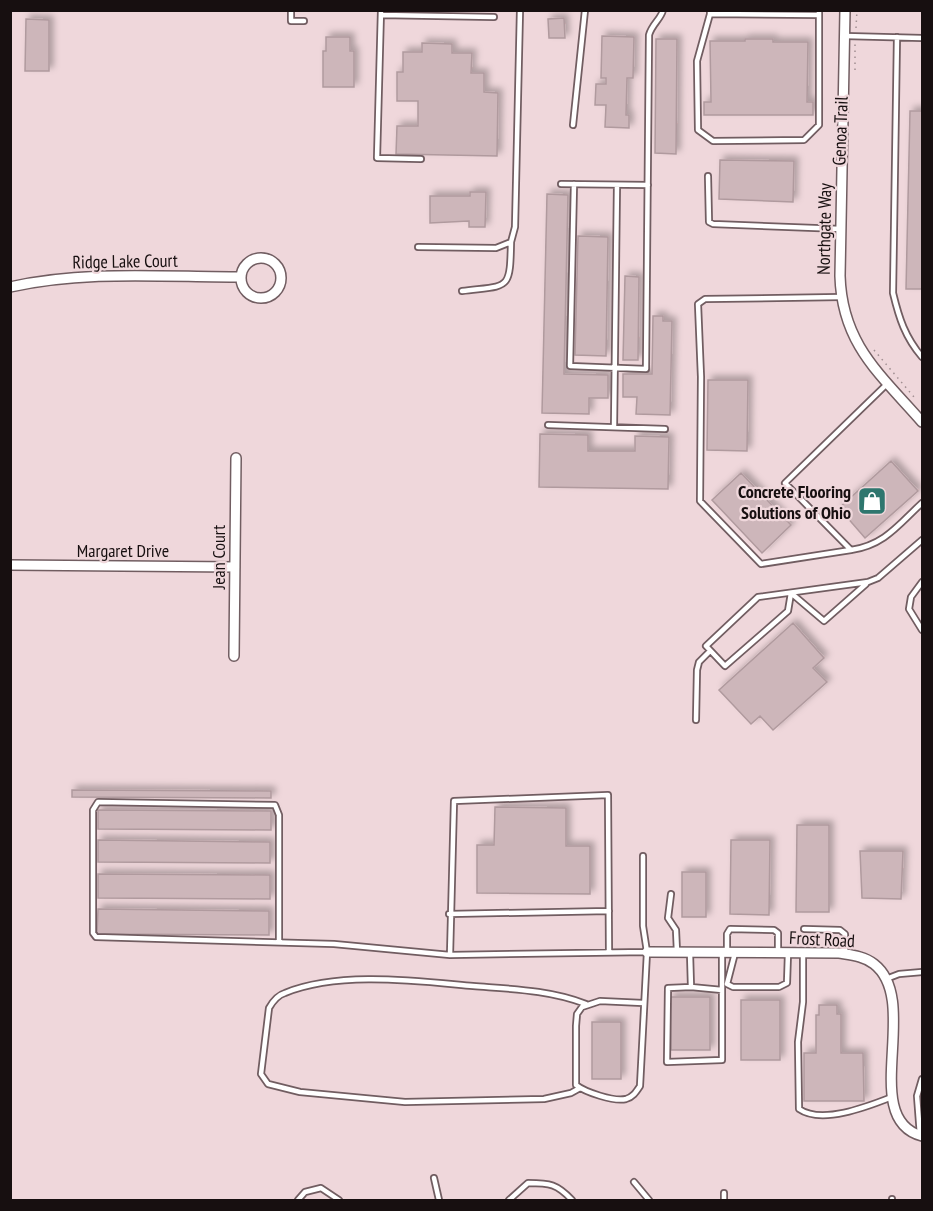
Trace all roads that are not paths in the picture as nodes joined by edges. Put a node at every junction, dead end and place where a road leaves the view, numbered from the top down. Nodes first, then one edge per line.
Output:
1 (291, 10) edge
2 (520, 10) edge
3 (585, 10) edge
4 (663, 10) edge
5 (845, 10) edge
6 (710, 12) edge
7 (381, 13) edge
8 (819, 13) edge
9 (495, 17) dead end
10 (304, 21) dead end
11 (845, 36) junction
12 (897, 37) junction
13 (922, 38) edge
14 (573, 125) dead end
15 (422, 159) dead end
16 (708, 176) dead end
17 (561, 184) dead end
18 (574, 184) junction
19 (617, 185) junction
20 (648, 185) junction
21 (841, 229) junction
22 (511, 242) junction
23 (418, 247) dead end
24 (240, 277) junction
25 (10, 287) edge
26 (462, 291) dead end
27 (841, 297) junction
28 (922, 357) edge
29 (614, 368) junction
30 (888, 383) junction
31 (922, 422) edge
32 (548, 425) dead end
33 (614, 427) junction
34 (665, 429) dead end
35 (236, 458) dead end
36 (922, 502) edge
37 (922, 540) edge
38 (852, 550) junction
39 (10, 565) edge
40 (235, 567) junction
41 (868, 582) junction
42 (922, 582) edge
43 (791, 593) junction
44 (922, 630) edge
45 (710, 651) junction
46 (234, 656) dead end
47 (696, 720) dead end
48 (643, 856) dead end
49 (671, 894) dead end
50 (609, 911) junction
51 (449, 914) junction
52 (804, 929) dead end
53 (279, 942) junction
54 (609, 952) junction
55 (647, 952) junction
56 (677, 952) junction
57 (690, 953) junction
58 (728, 953) junction
59 (783, 953) junction
60 (803, 953) junction
61 (845, 954) junction
62 (450, 955) junction
63 (922, 972) edge
64 (886, 979) junction
65 (691, 987) junction
66 (722, 990) junction
67 (643, 1003) junction
68 (586, 1004) junction
69 (922, 1079) edge
70 (580, 1088) junction
71 (892, 1097) junction
72 (921, 1136) edge
73 (434, 1178) dead end
74 (634, 1182) dead end
75 (724, 1193) dead end
76 (298, 1200) edge
77 (339, 1200) edge
78 (439, 1200) edge
79 (509, 1200) edge
80 (572, 1200) edge
81 (649, 1200) edge
82 (724, 1200) edge

1 - 10 lane
2 - 22 lane
3 - 14 lane
4 - 20 lane
5 - 11 street, Northgate Way
6 - 8 lane
6 - 8 lane
7 - 9 lane
7 - 15 lane
11 - 12 lane
11 - 21 street, Northgate Way
12 - 13 lane
12 - 28 lane
16 - 21 lane
17 - 18 lane
18 - 19 lane
18 - 29 lane
19 - 20 lane
19 - 29 lane
20 - 29 lane
21 - 27 street, Northgate Way
22 - 23 lane
22 - 26 lane
24 - 24 street
24 - 25 street, Ridge Lake Court
27 - 30 street, Northgate Way
27 - 38 lane
29 - 33 lane
30 - 31 street, Northgate Way
30 - 38 lane
32 - 33 lane
33 - 34 lane
35 - 40 street, Jean Court
36 - 38 lane
37 - 41 lane
39 - 40 street, Margaret Drive
40 - 46 street, Jean Court
41 - 43 lane
41 - 43 lane
42 - 44 lane
43 - 45 lane
43 - 45 lane
45 - 47 lane
48 - 55 lane
49 - 56 lane
50 - 51 lane
50 - 51 lane
50 - 54 lane
51 - 62 lane
52 - 61 lane
53 - 53 lane
53 - 62 lane
54 - 55 lane
54 - 62 lane
55 - 56 street, Frost Road
55 - 67 lane
56 - 57 street, Frost Road
57 - 58 street, Frost Road
57 - 65 lane
58 - 59 street, Frost Road
58 - 59 lane
58 - 59 lane
58 - 66 lane
59 - 60 street, Frost Road
60 - 61 street, Frost Road
60 - 71 lane
61 - 64 street, Frost Road
63 - 64 lane
64 - 71 street
65 - 66 lane
65 - 66 lane
67 - 68 lane
67 - 70 lane
68 - 70 lane
68 - 70 lane
69 - 72 lane
71 - 72 street
73 - 78 lane
74 - 81 lane
75 - 82 lane
76 - 77 lane
79 - 80 lane

